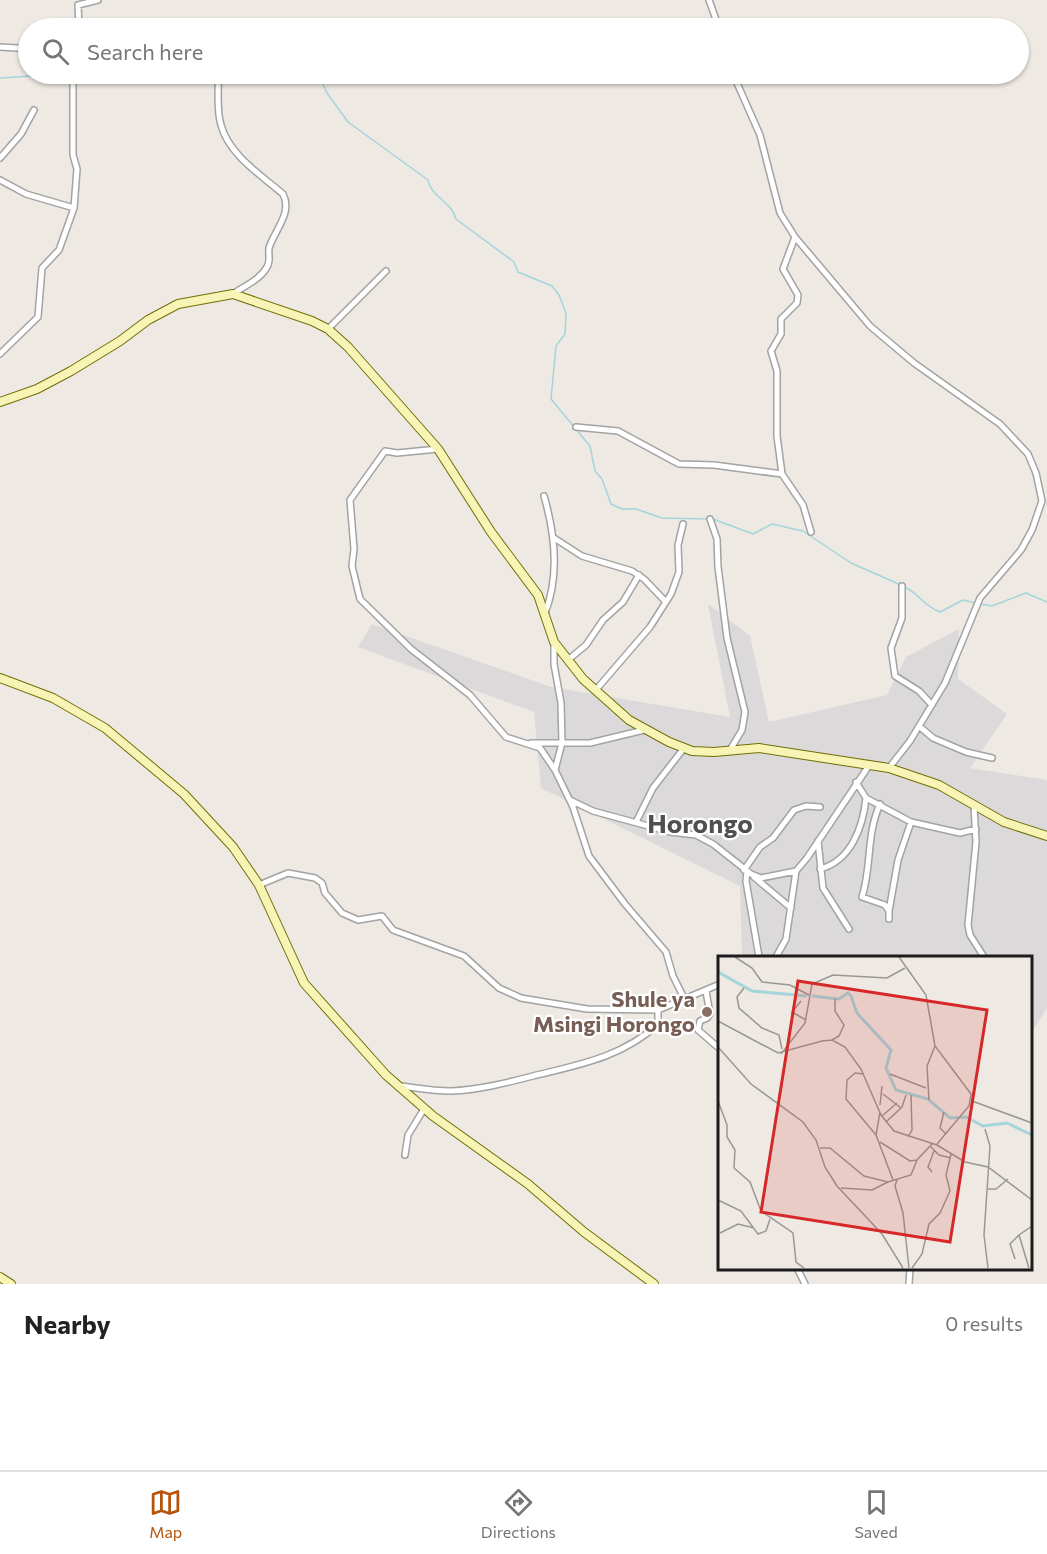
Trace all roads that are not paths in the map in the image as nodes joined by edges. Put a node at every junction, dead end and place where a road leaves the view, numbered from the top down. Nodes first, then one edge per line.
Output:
1 (99, 0) edge
2 (709, 0) edge
3 (79, 18) edge
4 (715, 18) edge
5 (0, 46) edge
6 (18, 48) edge
7 (73, 84) edge
8 (218, 84) edge
9 (737, 84) edge
10 (34, 110) dead end
11 (0, 158) edge
12 (0, 180) edge
13 (74, 208) junction
14 (795, 237) junction
15 (386, 271) dead end
16 (233, 294) junction
17 (328, 329) junction
18 (0, 354) edge
19 (0, 402) edge
20 (576, 427) dead end
21 (438, 449) junction
22 (782, 474) junction
23 (544, 496) dead end
24 (1044, 501) edge
25 (710, 519) dead end
26 (683, 524) dead end
27 (811, 532) dead end
28 (554, 538) junction
29 (639, 575) junction
30 (902, 586) dead end
31 (666, 602) junction
32 (545, 612) junction
33 (554, 642) junction
34 (568, 660) junction
35 (0, 678) edge
36 (596, 691) junction
37 (932, 705) junction
38 (919, 726) junction
39 (644, 730) junction
40 (529, 742) junction
41 (562, 743) junction
42 (684, 748) junction
43 (730, 750) junction
44 (992, 758) dead end
45 (870, 764) junction
46 (889, 768) junction
47 (555, 770) junction
48 (856, 782) junction
49 (866, 798) junction
50 (570, 800) junction
51 (880, 804) junction
52 (974, 804) junction
53 (820, 807) dead end
54 (636, 822) junction
55 (911, 822) junction
56 (976, 829) junction
57 (1047, 836) edge
58 (818, 841) junction
59 (820, 868) junction
60 (796, 871) junction
61 (747, 872) junction
62 (259, 885) junction
63 (791, 909) junction
64 (889, 911) junction
65 (889, 919) dead end
66 (849, 929) dead end
67 (759, 956) edge
68 (777, 956) edge
69 (983, 956) edge
70 (718, 985) edge
71 (706, 991) junction
72 (684, 998) junction
73 (658, 1010) junction
74 (718, 1047) edge
75 (399, 1086) junction
76 (424, 1109) junction
77 (405, 1155) dead end
78 (798, 1269) edge
79 (910, 1269) edge
80 (0, 1277) edge
81 (11, 1284) edge
82 (654, 1284) edge
83 (806, 1284) edge
84 (909, 1284) edge

1 - 3 street
2 - 4 street
5 - 6 street
7 - 13 street
8 - 16 street
9 - 14 street
10 - 11 street
12 - 13 street
13 - 18 street
14 - 22 street
14 - 24 street
15 - 17 street
16 - 17 street
16 - 19 street
17 - 21 street
20 - 22 street
21 - 32 street
21 - 40 street
22 - 27 street
23 - 28 street
24 - 37 street
25 - 43 street
26 - 31 street
28 - 29 street
28 - 32 street
29 - 31 street
29 - 34 street
30 - 37 street
31 - 36 street
32 - 33 street
33 - 34 street
33 - 41 street
34 - 36 street
35 - 62 street
36 - 39 street
37 - 38 street
38 - 44 street
38 - 46 street
39 - 41 street
39 - 42 street
40 - 41 street
40 - 47 street
41 - 47 street
42 - 43 street
42 - 54 street
43 - 45 street
45 - 46 street
45 - 48 street
46 - 52 street
47 - 50 street
48 - 49 street
48 - 58 street
49 - 51 street
49 - 59 street
50 - 54 street
50 - 72 street
51 - 55 street
51 - 64 street
52 - 56 street
52 - 57 street
53 - 61 street
54 - 61 street
55 - 56 street
55 - 64 street
56 - 69 street
58 - 59 street
58 - 60 street
59 - 66 street
60 - 61 street
60 - 63 street
61 - 63 street
61 - 67 street
62 - 73 street
62 - 75 street
63 - 68 street
64 - 65 street
70 - 71 street
71 - 72 street
71 - 74 street
72 - 73 street
73 - 75 street
75 - 76 street
76 - 77 street
76 - 82 street
78 - 83 street
79 - 84 street
80 - 81 street

